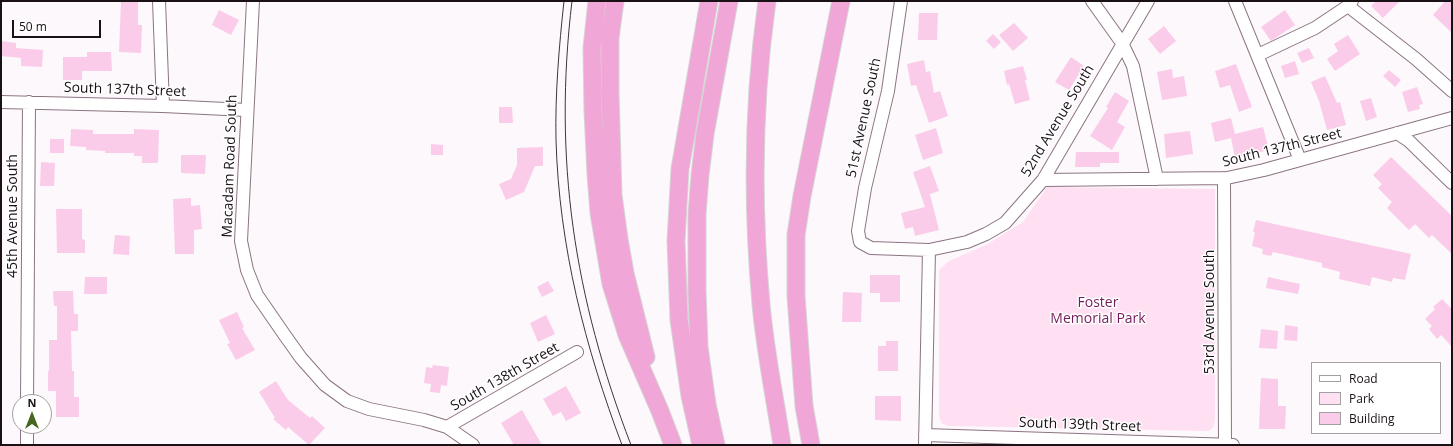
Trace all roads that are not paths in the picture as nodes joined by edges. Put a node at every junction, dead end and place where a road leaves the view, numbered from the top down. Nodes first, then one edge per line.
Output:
1 (159, 1) edge
2 (253, 1) edge
3 (597, 1) edge
4 (615, 1) edge
5 (709, 1) edge
6 (729, 1) edge
7 (767, 1) edge
8 (841, 1) edge
9 (901, 1) edge
10 (1092, 1) edge
11 (1148, 1) edge
12 (1235, 1) edge
13 (1350, 3) edge
14 (1122, 43) junction
15 (1258, 55) junction
16 (1452, 91) edge
17 (1, 102) edge
18 (29, 102) junction
19 (163, 106) junction
20 (247, 110) junction
21 (1452, 118) edge
22 (1397, 133) junction
23 (1300, 160) junction
24 (1224, 178) junction
25 (1157, 179) junction
26 (1043, 180) junction
27 (1452, 183) edge
28 (929, 250) junction
29 (577, 352) dead end
30 (27, 394) edge
31 (660, 411) junction
32 (447, 427) junction
33 (27, 434) edge
34 (925, 440) edge
35 (27, 445) edge
36 (473, 445) edge
37 (673, 445) edge
38 (701, 445) edge
39 (716, 445) edge
40 (782, 445) edge
41 (811, 445) edge
42 (1225, 445) edge
43 (1233, 445) edge

1 - 19 street
2 - 20 street, Macadam Road South
3 - 31 highway
4 - 31 highway
5 - 38 highway
6 - 39 highway
7 - 40 highway
8 - 41 highway
9 - 28 street, 51st Avenue South
10 - 14 street
11 - 14 street, 52nd Avenue South
12 - 15 street
13 - 15 street
13 - 16 street
14 - 25 street
14 - 26 street, 52nd Avenue South
15 - 23 street
17 - 18 street, South 137th Street
18 - 19 street, South 137th Street
18 - 30 street, 45th Avenue South
19 - 20 street, South 137th Street
20 - 32 street, Macadam Road South
21 - 22 street, South 137th Street
22 - 23 street, South 137th Street
22 - 27 street
23 - 24 street, South 137th Street
24 - 25 street, South 137th Street
24 - 42 street, 53rd Avenue South
25 - 26 street, South 137th Street
26 - 28 street, 52nd Avenue South
28 - 34 street
29 - 32 street, South 138th Street
31 - 37 highway
32 - 36 street, Macadam Road South
33 - 35 street
34 - 42 street, South 139th Street
42 - 43 street, South 139th Street

